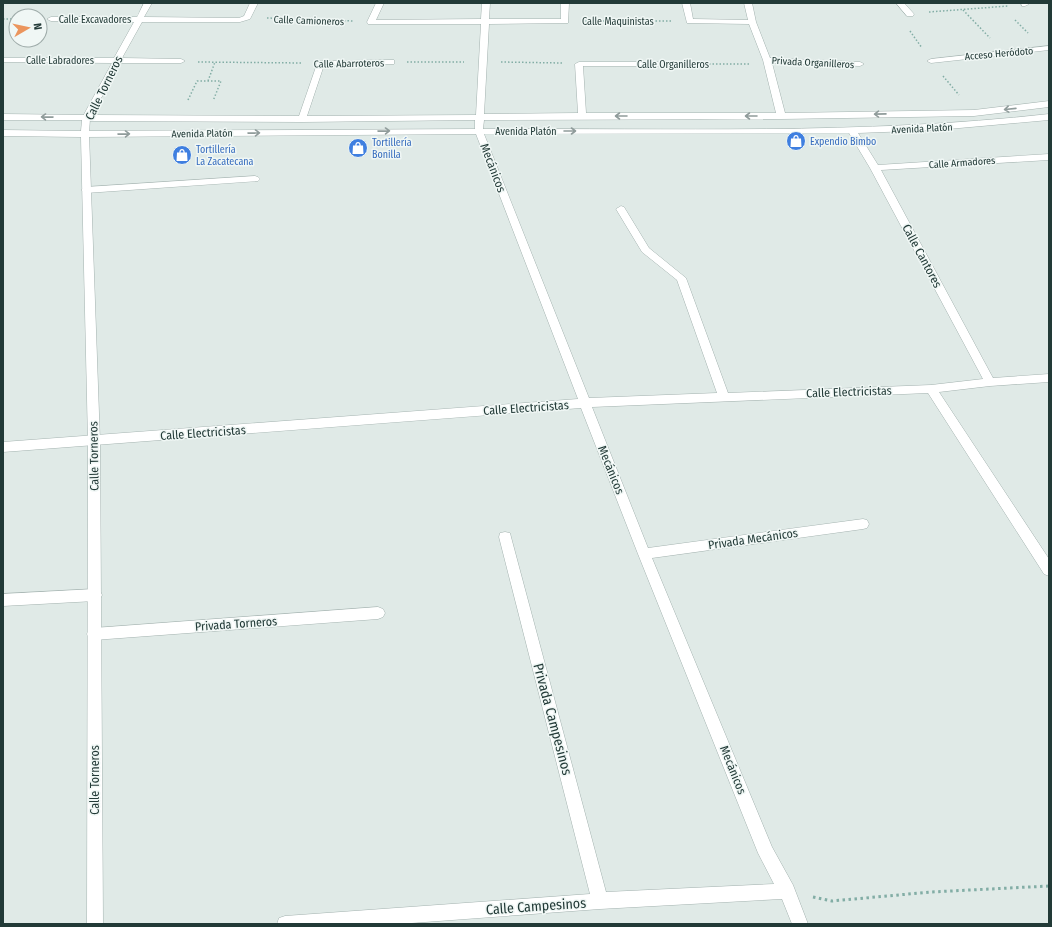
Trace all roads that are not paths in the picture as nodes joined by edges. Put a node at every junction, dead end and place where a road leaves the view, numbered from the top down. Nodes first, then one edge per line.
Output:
1 (148, 3) edge
2 (254, 3) edge
3 (380, 3) edge
4 (486, 3) edge
5 (565, 3) edge
6 (686, 3) edge
7 (748, 3) edge
8 (900, 3) edge
9 (900, 15) dead end
10 (51, 19) dead end
11 (139, 19) junction
12 (485, 21) junction
13 (752, 22) junction
14 (1046, 48) edge
15 (3, 60) edge
16 (117, 60) junction
17 (181, 61) road end
18 (931, 61) dead end
19 (391, 62) road end
20 (767, 62) junction
21 (658, 64) road end
22 (860, 64) dead end
23 (1049, 104) edge
24 (582, 116) junction
25 (781, 116) junction
26 (3, 117) edge
27 (1049, 117) edge
28 (86, 118) junction
29 (479, 118) junction
30 (302, 119) junction
31 (479, 131) junction
32 (852, 131) junction
33 (3, 133) edge
34 (84, 134) junction
35 (1049, 157) edge
36 (875, 168) junction
37 (255, 178) dead end
38 (86, 190) junction
39 (621, 209) dead end
40 (1049, 378) edge
41 (990, 382) junction
42 (931, 389) junction
43 (724, 397) junction
44 (584, 403) junction
45 (94, 442) junction
46 (3, 447) edge
47 (863, 524) dead end
48 (505, 537) dead end
49 (644, 554) junction
50 (1049, 570) edge
51 (94, 595) junction
52 (3, 600) edge
53 (378, 613) dead end
54 (94, 634) junction
55 (787, 891) junction
56 (600, 901) junction
57 (95, 924) edge
58 (285, 924) edge
59 (800, 924) edge

1 - 11 street, Calle Torneros
2 - 11 street
3 - 12 street
4 - 12 street, Mecánicos
5 - 12 street, Calle Maquinistas
6 - 13 street
7 - 13 street
8 - 9 street
10 - 11 street, Calle Excavadores
11 - 16 street, Calle Torneros
12 - 29 street, Mecánicos
13 - 20 street
14 - 18 street, Acceso Heródoto
15 - 16 street, Calle Labradores
16 - 17 street
16 - 28 street, Calle Torneros
19 - 30 street, Calle Abarroteros
20 - 22 street, Privada Organilleros
20 - 25 street
21 - 24 street, Calle Organilleros
23 -> 25 street, Avenida Platón
25 -> 24 street, Avenida Platón
24 - 29 street, Avenida Platón
28 -> 26 street, Avenida Platón
27 - 32 street, Avenida Platón
28 - 30 street, Avenida Platón
28 - 34 street, Calle Torneros
29 - 30 street, Avenida Platón
29 - 31 street, Mecánicos
31 -> 32 street, Avenida Platón
34 -> 31 street, Avenida Platón
31 - 44 street, Mecánicos
32 - 36 street, Calle Cantores
33 - 34 street, Avenida Platón
34 - 38 street, Calle Torneros
35 - 36 street, Calle Armadores
36 - 41 street, Calle Cantores
37 - 38 street
38 - 45 street, Calle Torneros
39 - 43 street
40 - 41 street, Calle Electricistas
41 - 42 street, Calle Electricistas
42 - 43 street, Calle Electricistas
42 - 50 street
43 - 44 street, Calle Electricistas
44 - 45 street, Calle Electricistas
44 - 49 street, Mecánicos
45 - 46 street, Calle Electricistas
45 - 51 street, Calle Torneros
47 - 49 street, Privada Mecánicos
48 - 56 street, Privada Campesinos
49 - 55 street, Mecánicos
51 - 52 street
51 - 54 street, Calle Torneros
53 - 54 street, Privada Torneros
54 - 57 street, Calle Torneros
55 - 56 street, Calle Campesinos
55 - 59 street, Mecánicos
56 - 58 street, Calle Campesinos

